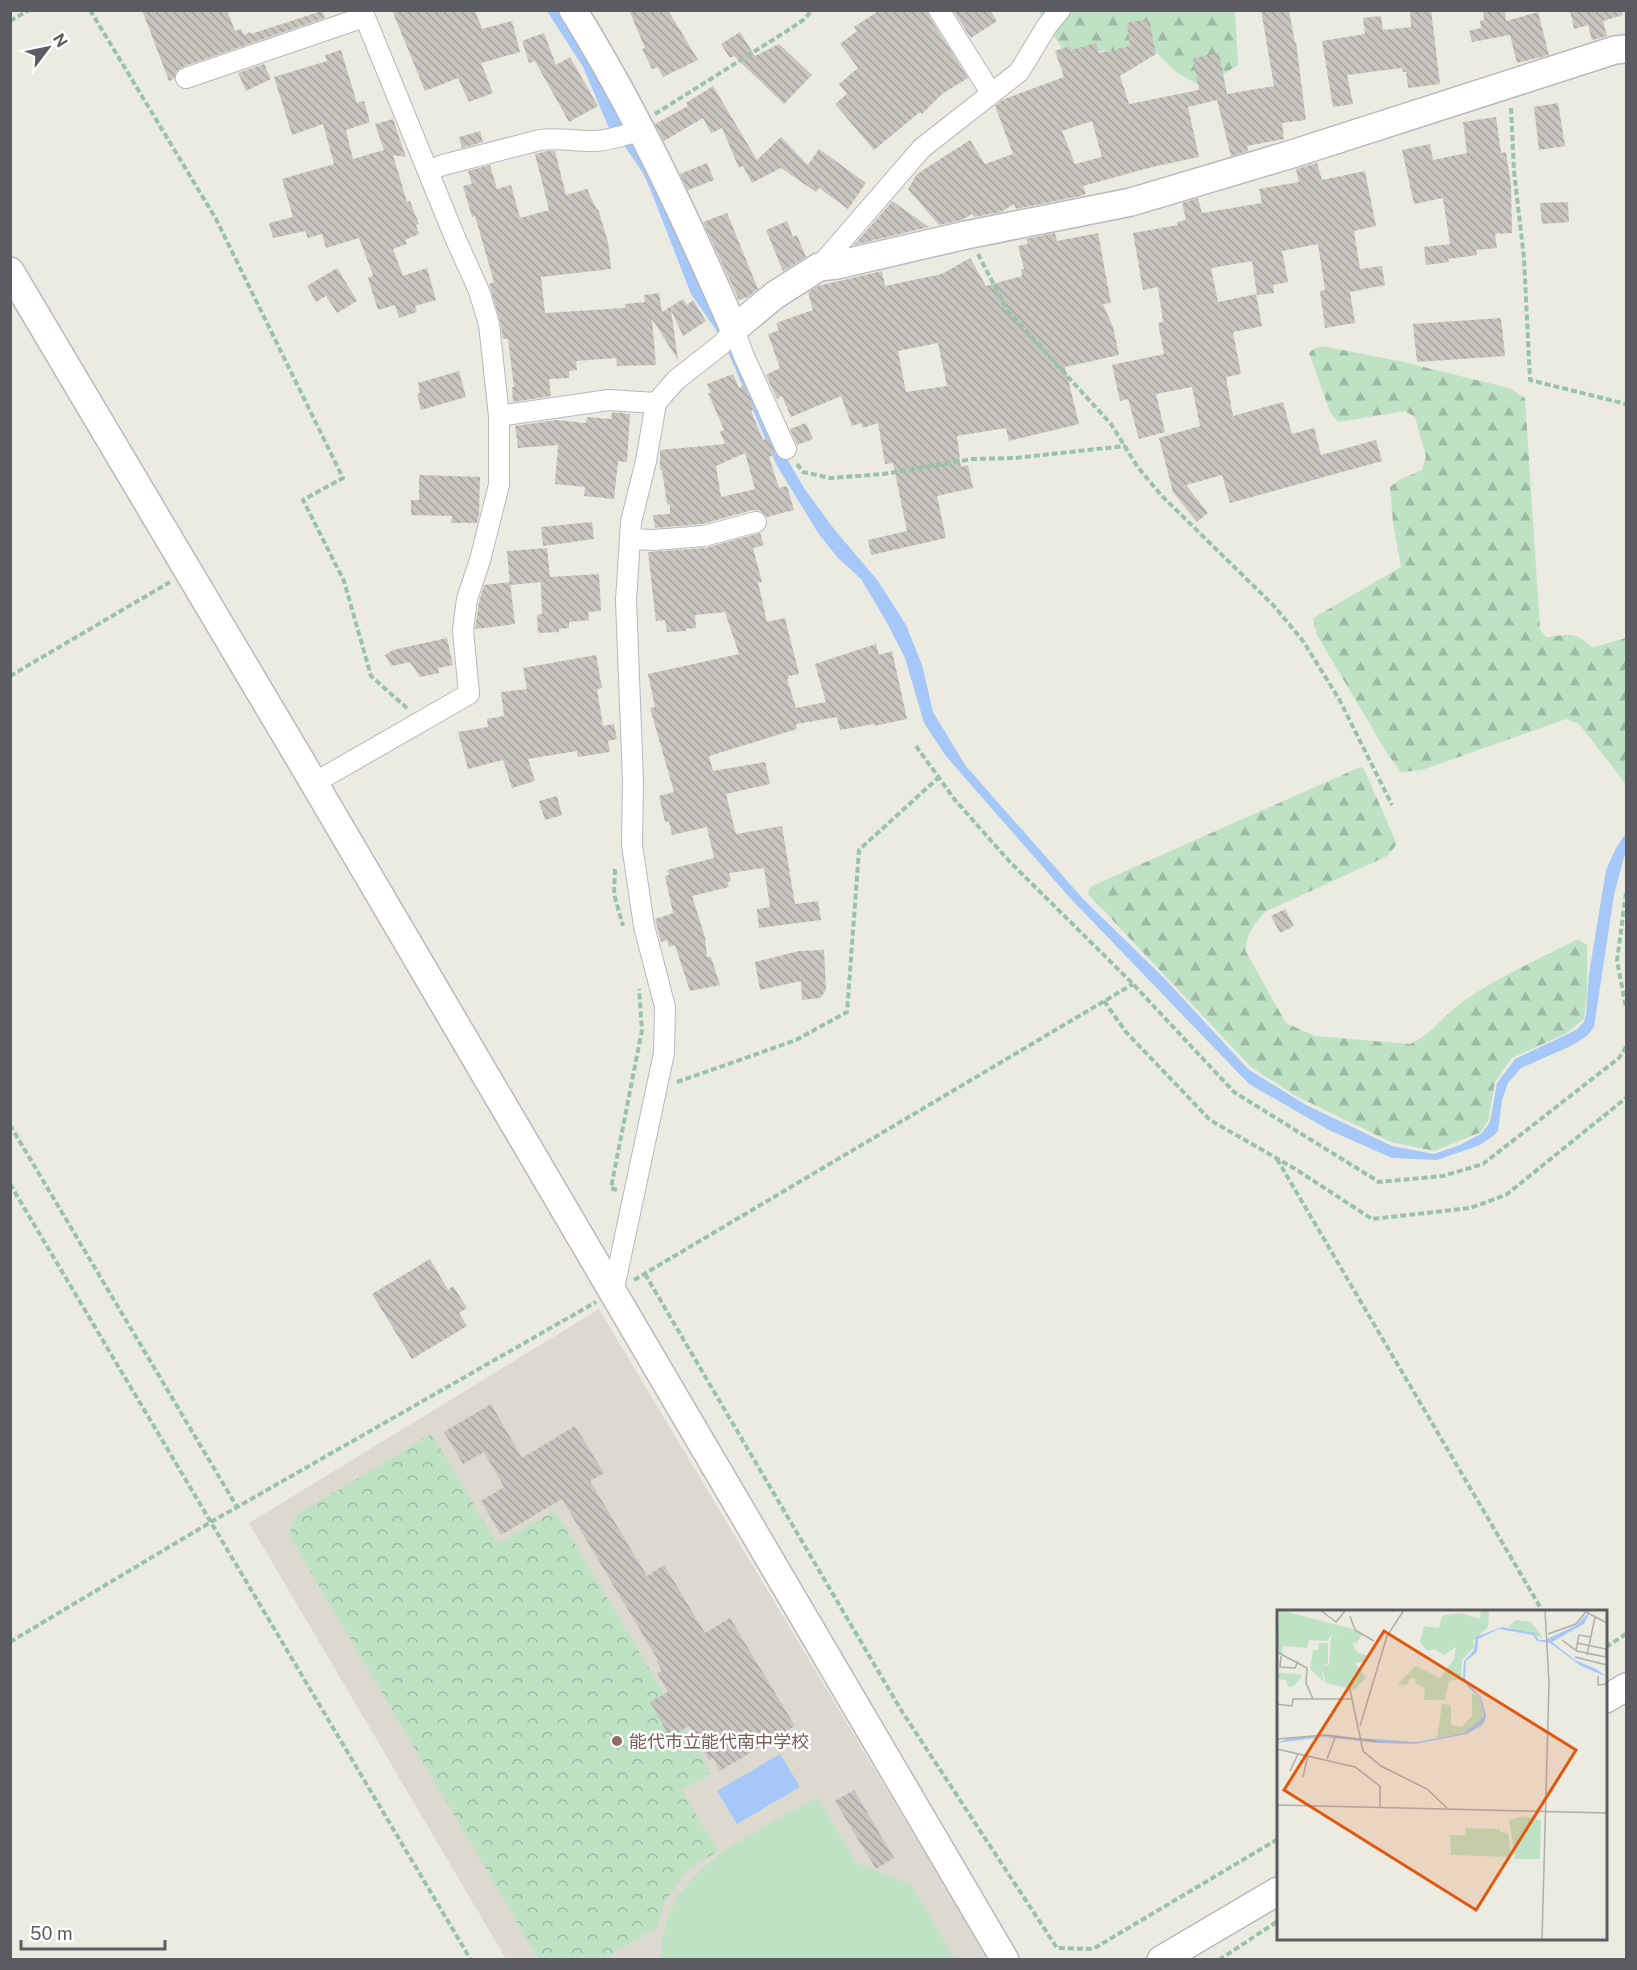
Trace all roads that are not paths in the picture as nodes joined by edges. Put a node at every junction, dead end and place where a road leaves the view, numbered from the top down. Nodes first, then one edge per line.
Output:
1 (573, 10) edge
2 (939, 10) edge
3 (1060, 10) edge
4 (363, 14) edge
5 (1626, 49) edge
6 (186, 78) dead end
7 (991, 93) junction
8 (640, 127) junction
9 (428, 171) junction
10 (819, 267) junction
11 (10, 271) edge
12 (728, 337) junction
13 (656, 403) junction
14 (499, 416) junction
15 (786, 449) road end
16 (756, 522) dead end
17 (630, 539) junction
18 (314, 783) junction
19 (613, 1293) junction
20 (1626, 1687) edge
21 (1607, 1698) edge
22 (1277, 1892) edge
23 (1005, 1959) edge
24 (1161, 1959) edge

1 - 8 street
2 - 7 street
3 - 7 street
4 - 6 street
4 - 9 street
5 - 10 street
7 - 10 street
8 - 9 street
8 - 12 street
9 - 14 street
10 - 12 street
11 - 18 street
12 - 13 street
12 - 15 street
13 - 14 street
13 - 17 street
14 - 18 street
16 - 17 street
17 - 19 street
18 - 19 street
19 - 23 street
20 - 21 street
22 - 24 street

